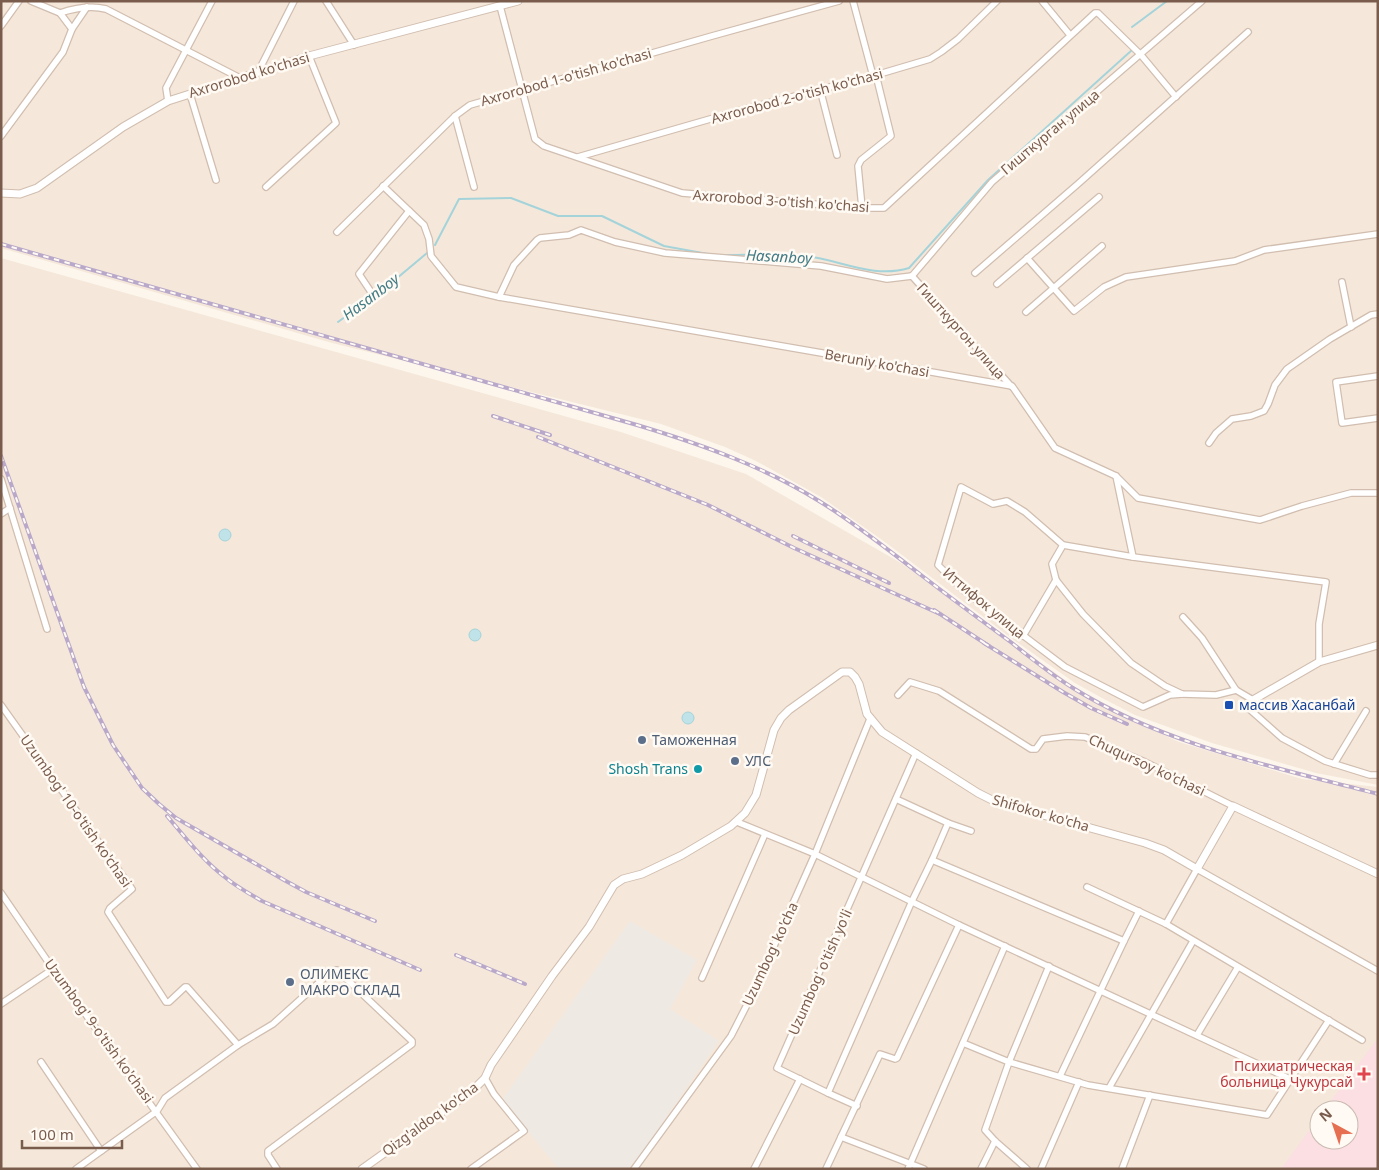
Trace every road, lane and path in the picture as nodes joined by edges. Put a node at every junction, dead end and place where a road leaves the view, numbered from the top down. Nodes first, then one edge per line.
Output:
1 (19, 1) edge
2 (30, 1) edge
3 (212, 1) edge
4 (294, 1) edge
5 (518, 1) edge
6 (839, 1) edge
7 (853, 1) edge
8 (997, 1) edge
9 (1042, 1) edge
10 (1202, 1) edge
11 (328, 2) edge
12 (500, 6) junction
13 (87, 7) junction
14 (60, 13) junction
15 (1, 26) edge
16 (72, 29) junction
17 (1248, 32) dead end
18 (1070, 35) junction
19 (354, 45) junction
20 (185, 51) junction
21 (1141, 55) junction
22 (310, 56) junction
23 (258, 72) junction
24 (874, 76) junction
25 (240, 78) junction
26 (523, 89) junction
27 (820, 89) junction
28 (190, 94) junction
29 (1176, 96) junction
30 (168, 101) junction
31 (455, 116) junction
32 (1, 136) edge
33 (837, 155) dead end
34 (578, 157) junction
35 (216, 180) dead end
36 (383, 186) junction
37 (266, 187) dead end
38 (474, 187) dead end
39 (1, 192) edge
40 (1099, 197) dead end
41 (862, 208) junction
42 (409, 211) junction
43 (336, 232) dead end
44 (1378, 234) edge
45 (1102, 246) dead end
46 (1028, 258) junction
47 (975, 273) dead end
48 (912, 276) junction
49 (1342, 282) dead end
50 (997, 284) dead end
51 (1054, 288) junction
52 (371, 292) dead end
53 (499, 297) junction
54 (1026, 312) dead end
55 (1378, 314) edge
56 (1351, 327) junction
57 (1378, 376) edge
58 (1012, 386) junction
59 (1378, 418) edge
60 (1209, 443) dead end
61 (1116, 476) junction
62 (1, 479) edge
63 (1378, 493) edge
64 (10, 508) junction
65 (1, 514) edge
66 (1063, 545) junction
67 (1133, 557) junction
68 (1056, 580) junction
69 (1183, 617) dead end
70 (47, 629) dead end
71 (1023, 636) junction
72 (1378, 645) edge
73 (1319, 662) junction
74 (1236, 690) junction
75 (1182, 694) junction
76 (898, 696) dead end
77 (1253, 700) junction
78 (1, 705) edge
79 (1248, 707) joint
80 (1366, 711) dead end
81 (870, 719) junction
82 (916, 753) junction
83 (1334, 764) junction
84 (1378, 774) edge
85 (896, 798) junction
86 (1233, 806) junction
87 (737, 822) junction
88 (948, 824) junction
89 (971, 831) dead end
90 (765, 834) junction
91 (815, 854) junction
92 (932, 860) junction
93 (1197, 869) junction
94 (1378, 874) edge
95 (862, 877) junction
96 (1087, 887) dead end
97 (1, 893) edge
98 (912, 901) junction
99 (1139, 911) junction
100 (1166, 924) junction
101 (959, 925) junction
102 (1124, 941) junction
103 (1193, 941) junction
104 (1005, 946) junction
105 (1049, 966) junction
106 (1238, 967) junction
107 (53, 969) junction
108 (1378, 971) edge
109 (702, 978) dead end
110 (1100, 989) junction
111 (1, 1004) edge
112 (1152, 1014) junction
113 (1329, 1020) junction
114 (1197, 1035) junction
115 (1362, 1040) dead end
116 (963, 1043) junction
117 (238, 1045) junction
118 (41, 1062) dead end
119 (1009, 1062) junction
120 (1060, 1076) junction
121 (485, 1078) junction
122 (800, 1079) junction
123 (1290, 1079) junction
124 (1079, 1082) junction
125 (1109, 1088) junction
126 (828, 1093) junction
127 (1150, 1095) junction
128 (856, 1106) junction
129 (157, 1111) junction
130 (841, 1137) junction
131 (995, 1141) junction
132 (100, 1151) junction
133 (85, 1163) junction
134 (909, 1166) edge
135 (76, 1169) edge
136 (89, 1169) edge
137 (197, 1169) edge
138 (277, 1169) edge
139 (362, 1169) edge
140 (471, 1169) edge
141 (634, 1169) edge
142 (754, 1169) edge
143 (826, 1169) edge
144 (924, 1169) edge
145 (981, 1169) edge
146 (1028, 1169) edge
147 (1041, 1169) edge
148 (1122, 1169) edge

1 - 15 street
2 - 14 street
3 - 20 street
4 - 23 street
5 - 12 street, Axrorobod ko'chasi
6 - 26 street, Axrorobod 1-o'tish ko'chasi
7 - 24 street
8 - 24 street, Axrorobod 2-o'tish ko'chasi
9 - 18 street
10 - 21 street, Гишткурган улица
11 - 19 street
12 - 19 street, Axrorobod ko'chasi
12 - 26 street, Axrorobod 3-o'tish ko'chasi
13 - 14 street
13 - 16 street
13 - 20 street
14 - 16 street
16 - 32 street
17 - 29 street
18 - 21 street, Axrorobod 3-o'tish ko'chasi
18 - 41 street, Axrorobod 3-o'tish ko'chasi
19 - 22 street, Axrorobod ko'chasi
20 - 25 street
20 - 30 street
21 - 29 street
21 - 48 street, Гишткурган улица
22 - 23 street, Axrorobod ko'chasi
22 - 37 street
23 - 25 street, Axrorobod ko'chasi
24 - 27 street, Axrorobod 2-o'tish ko'chasi
24 - 41 street
25 - 28 street, Axrorobod ko'chasi
26 - 31 street, Axrorobod 1-o'tish ko'chasi
26 - 34 street, Axrorobod 3-o'tish ko'chasi
27 - 33 street
27 - 34 street, Axrorobod 2-o'tish ko'chasi
28 - 30 street, Axrorobod ko'chasi
28 - 35 street
29 - 47 street
30 - 39 street, Axrorobod ko'chasi
31 - 36 street, Axrorobod 1-o'tish ko'chasi
31 - 38 street
34 - 41 street, Axrorobod 3-o'tish ko'chasi
36 - 42 street, Beruniy ko'chasi
36 - 43 street, Axrorobod 1-o'tish ko'chasi
40 - 46 street
42 - 52 street
42 - 53 street, Beruniy ko'chasi
44 - 51 street
45 - 51 street
46 - 50 street
46 - 51 street
48 - 53 street, Гишткургон улица
48 - 58 street, Гишткургон улица
49 - 56 street
51 - 54 street
53 - 58 street, Beruniy ko'chasi
55 - 56 street
56 - 60 street
57 - 59 street
58 - 61 street
61 - 63 street
61 - 67 street
62 - 64 street
64 - 65 street
64 - 70 street
66 - 67 street
66 - 68 street
66 - 71 street, Иттифок улица
67 - 73 street
68 - 71 street
68 - 75 street, Иттифок улица
69 - 74 street
71 - 75 street, Иттифок улица
72 - 73 street
73 - 77 street
74 - 75 street, Иттифок улица
74 - 77 street
76 - 86 street, Chuqursoy ko'chasi
77 - 79 street
78 - 117 street, Uzumbog' 10-o'tish ko'chasi
79 - 83 street
80 - 83 street
81 - 82 street, Shifokor ko'cha
81 - 87 street, Shifokor ko'cha
81 - 91 street, Uzumbog' ko'cha
82 - 85 street, Uzumbog' o'tish yo'li
82 - 93 street, Shifokor ko'cha
83 - 84 street
85 - 88 street
85 - 95 street, Uzumbog' o'tish yo'li
86 - 93 street
86 - 94 street, Chuqursoy ko'chasi
87 - 90 street
87 - 121 street, Qizg'aldoq ko'cha
88 - 89 street
88 - 92 street
90 - 91 street
90 - 109 street
91 - 95 street
91 - 141 street, Uzumbog' ko'cha
92 - 98 street
92 - 102 street
93 - 100 street
93 - 108 street
95 - 98 street
95 - 122 street, Uzumbog' o'tish yo'li
96 - 99 street
97 - 107 street, Uzumbog' 9-o'tish ko'chasi
98 - 101 street
98 - 126 street
99 - 100 street
99 - 102 street
100 - 103 street
101 - 104 street
101 - 128 street
102 - 110 street
103 - 106 street
103 - 112 street
104 - 105 street
104 - 116 street
105 - 110 street
105 - 119 street
106 - 113 street
106 - 114 street
107 - 111 street
107 - 129 street, Uzumbog' 9-o'tish ko'chasi
110 - 112 street
110 - 120 street
112 - 114 street
112 - 125 street
113 - 115 street
113 - 123 street
114 - 123 street
116 - 119 street
116 - 134 street
117 - 129 street
117 - 138 street
118 - 132 street
119 - 120 street
119 - 131 street
120 - 124 street
121 - 139 street, Qizg'aldoq ko'cha
121 - 140 street
122 - 126 street
122 - 142 street
123 - 127 street
124 - 125 street
124 - 147 street
125 - 127 street
126 - 128 street
127 - 148 street
128 - 130 street
129 - 132 street
129 - 137 street, Uzumbog' 9-o'tish ko'chasi
130 - 134 street
130 - 143 street
131 - 145 street
131 - 146 street
132 - 133 street
133 - 135 street
133 - 136 street
134 - 144 street

